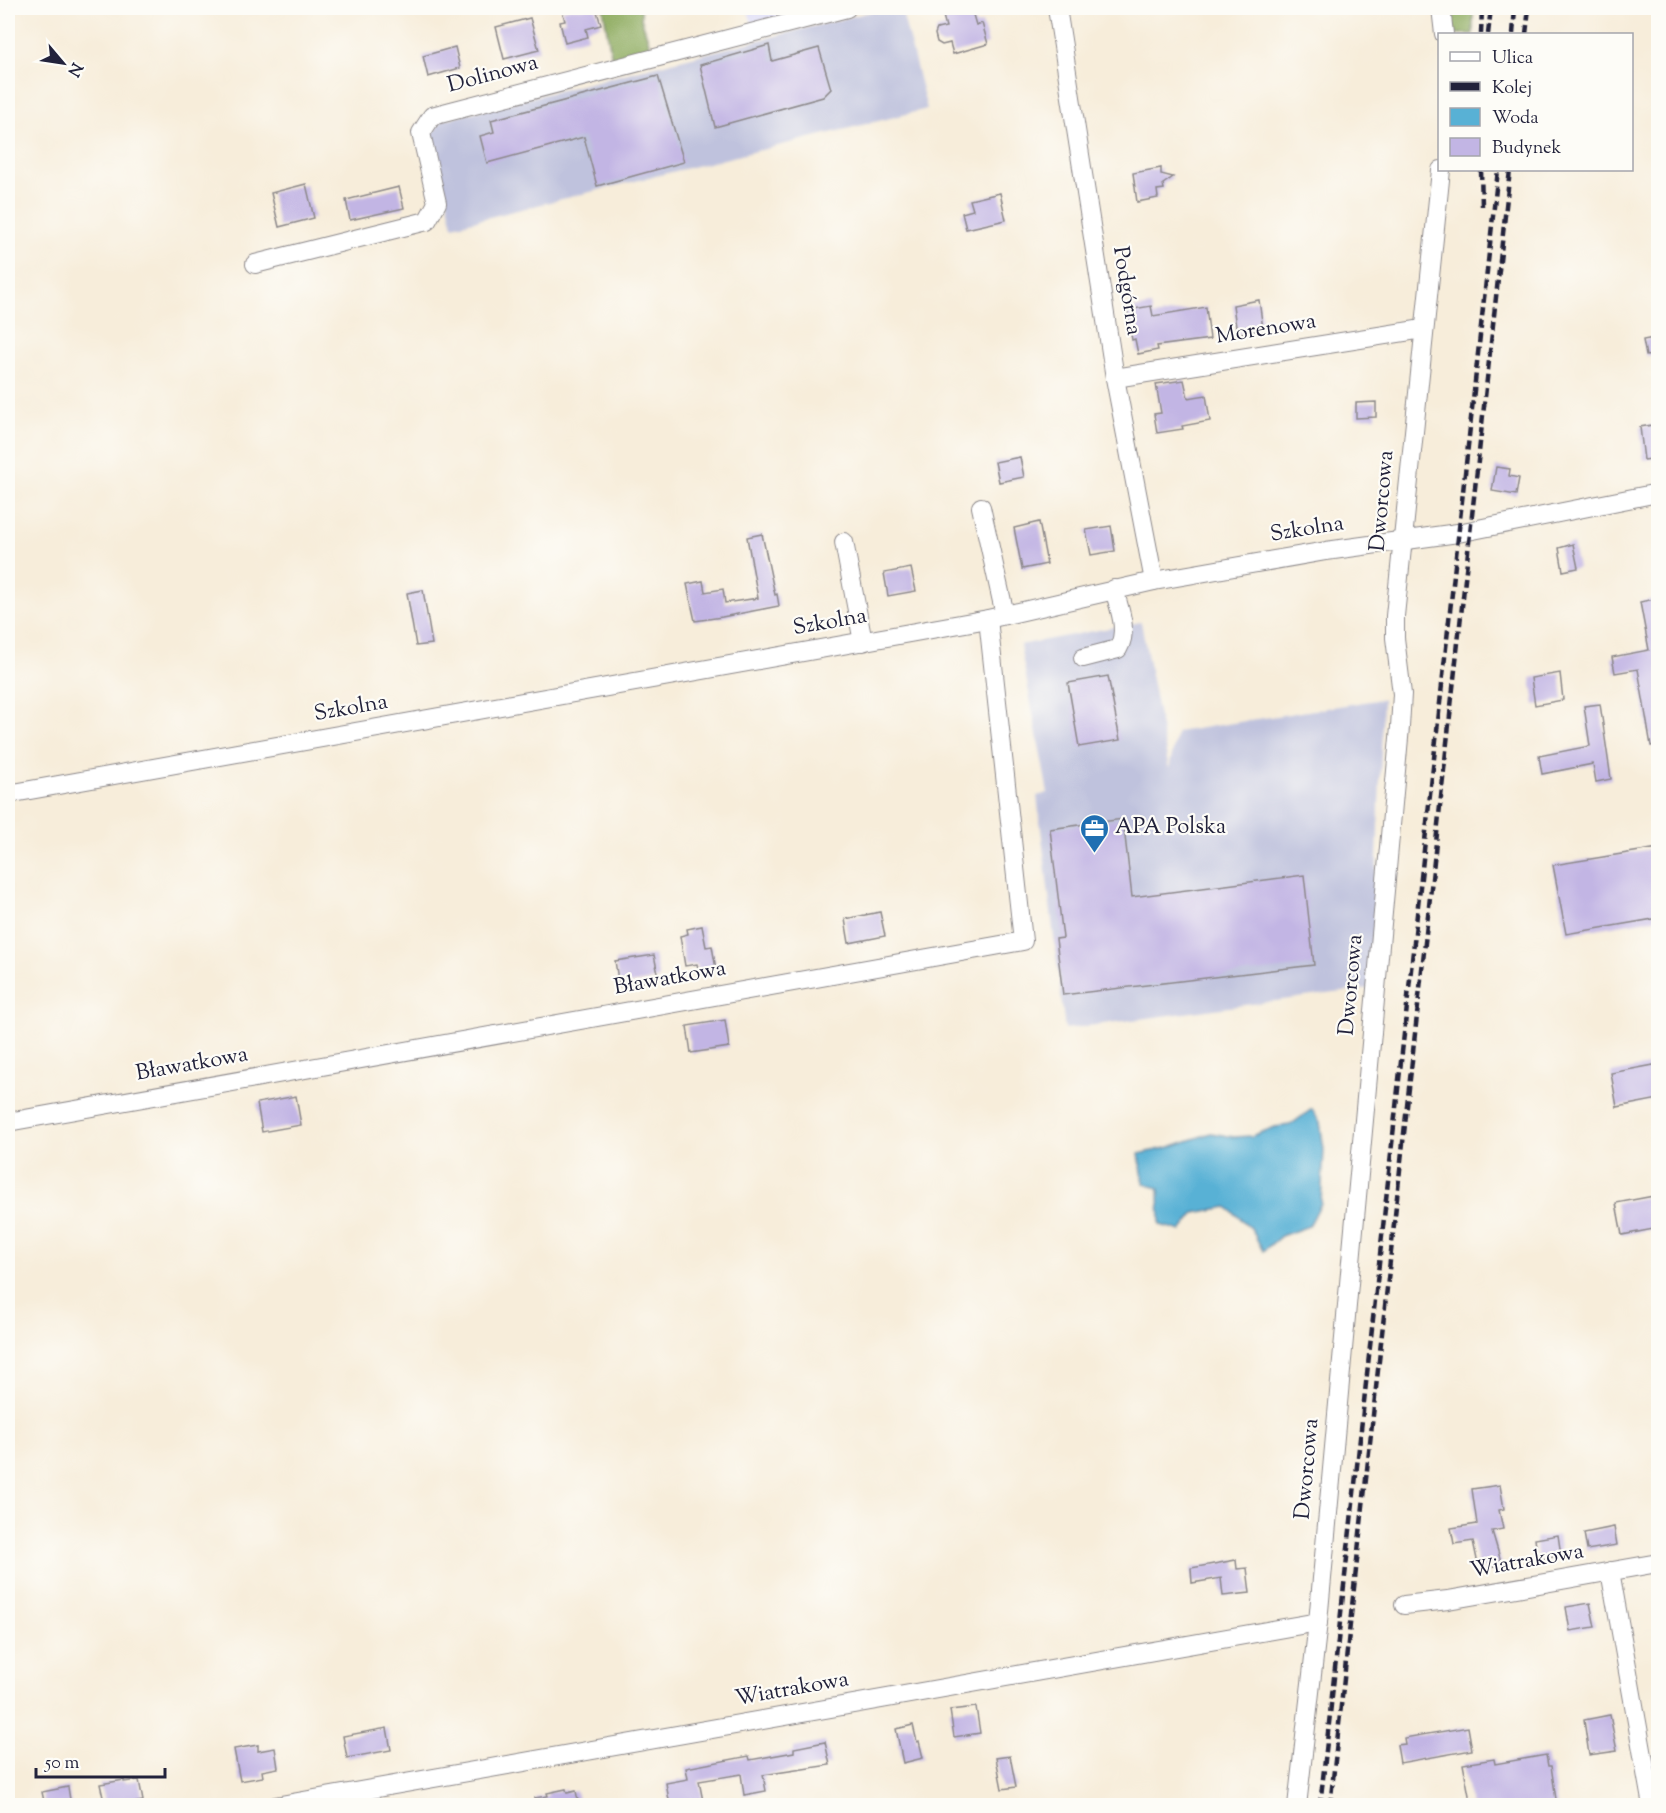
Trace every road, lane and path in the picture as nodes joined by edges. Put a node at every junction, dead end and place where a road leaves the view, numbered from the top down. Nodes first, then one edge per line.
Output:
1 (848, 8) edge
2 (1058, 8) edge
3 (1441, 8) edge
4 (1444, 33) edge
5 (1441, 171) edge
6 (255, 264) dead end
7 (1424, 329) junction
8 (1115, 378) junction
9 (1659, 493) edge
10 (981, 507) dead end
11 (1404, 540) junction
12 (844, 542) dead end
13 (1154, 581) junction
14 (1114, 589) junction
15 (996, 617) junction
16 (863, 642) junction
17 (1083, 658) dead end
18 (8, 794) edge
19 (8, 1122) edge
20 (1659, 1563) edge
21 (1610, 1571) junction
22 (1404, 1605) dead end
23 (1318, 1622) junction
24 (275, 1806) edge
25 (1297, 1806) edge
26 (1652, 1806) edge

1 - 6 street, Dolinowa
2 - 8 street, Podgórna
3 - 4 street
5 - 7 street, Dworcowa
7 - 8 street, Morenowa
7 - 11 street, Dworcowa
8 - 13 street, Podgórna
9 - 11 street, Szkolna
10 - 15 street
11 - 13 street, Szkolna
11 - 23 street, Dworcowa
12 - 16 street
13 - 14 street, Szkolna
14 - 15 street, Szkolna
14 - 17 street
15 - 16 street, Szkolna
15 - 19 street, Bławatkowa
16 - 18 street, Szkolna
20 - 21 street, Wiatrakowa
21 - 22 street, Wiatrakowa
21 - 26 street
23 - 24 street, Wiatrakowa
23 - 25 street, Dworcowa

